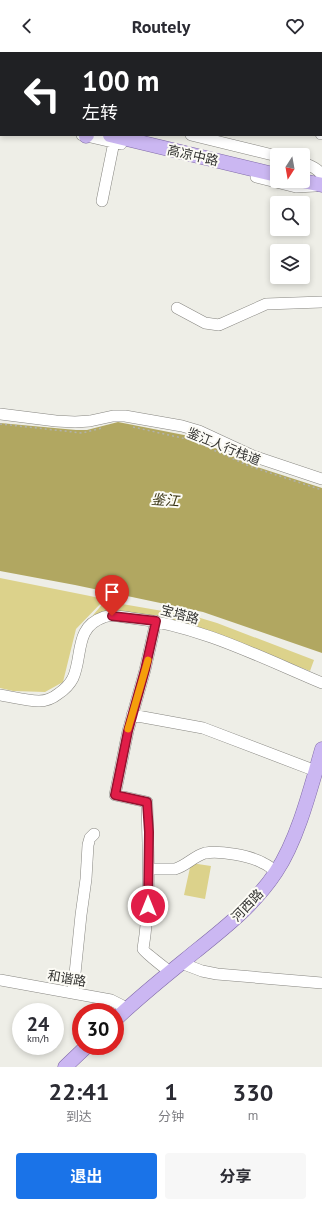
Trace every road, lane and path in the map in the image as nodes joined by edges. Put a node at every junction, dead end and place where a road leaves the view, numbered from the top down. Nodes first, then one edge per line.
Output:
1 (94, 136) edge
2 (156, 136) edge
3 (194, 136) edge
4 (113, 138) edge
5 (220, 143) edge
6 (270, 154) edge
7 (270, 163) edge
8 (310, 165) edge
9 (248, 171) junction
10 (270, 174) edge
11 (310, 174) edge
12 (322, 180) edge
13 (310, 181) edge
14 (102, 201) dead end
15 (322, 302) edge
16 (177, 308) dead end
17 (0, 414) edge
18 (0, 424) edge
19 (130, 427) dead end
20 (105, 428) dead end
21 (322, 479) edge
22 (322, 490) edge
23 (156, 621) junction
24 (322, 683) edge
25 (0, 695) edge
26 (132, 715) junction
27 (322, 749) edge
28 (316, 771) junction
29 (94, 834) dead end
30 (149, 869) junction
31 (276, 871) junction
32 (181, 963) junction
33 (170, 972) junction
34 (0, 980) edge
35 (322, 983) edge
36 (73, 994) junction
37 (117, 1003) edge
38 (124, 1012) edge
39 (78, 1055) edge
40 (65, 1067) edge

1 - 4 street
2 - 5 main road, 高凉中路
3 - 5 street
4 - 9 main road, 高凉中路
4 - 14 street
5 - 6 street
5 - 7 main road, 高凉中路
8 - 12 street
9 - 10 main road, 高凉中路
9 - 12 street
11 - 12 main road
12 - 13 main road
15 - 16 street
17 - 21 street
18 - 20 path
19 - 22 path, 鉴江人行栈道
23 - 24 street, 宝塔路
23 - 25 street, 宝塔路
23 - 26 street
26 - 28 street
26 - 30 street
27 - 28 main road, 河西路
28 - 31 main road, 河西路
29 - 36 street
30 - 31 street
30 - 33 street
31 - 32 main road, 河西路
32 - 33 main road, 河西路
32 - 35 street
33 - 38 main road, 河西路
34 - 36 street, 和谐路
36 - 37 street, 和谐路
39 - 40 main road

